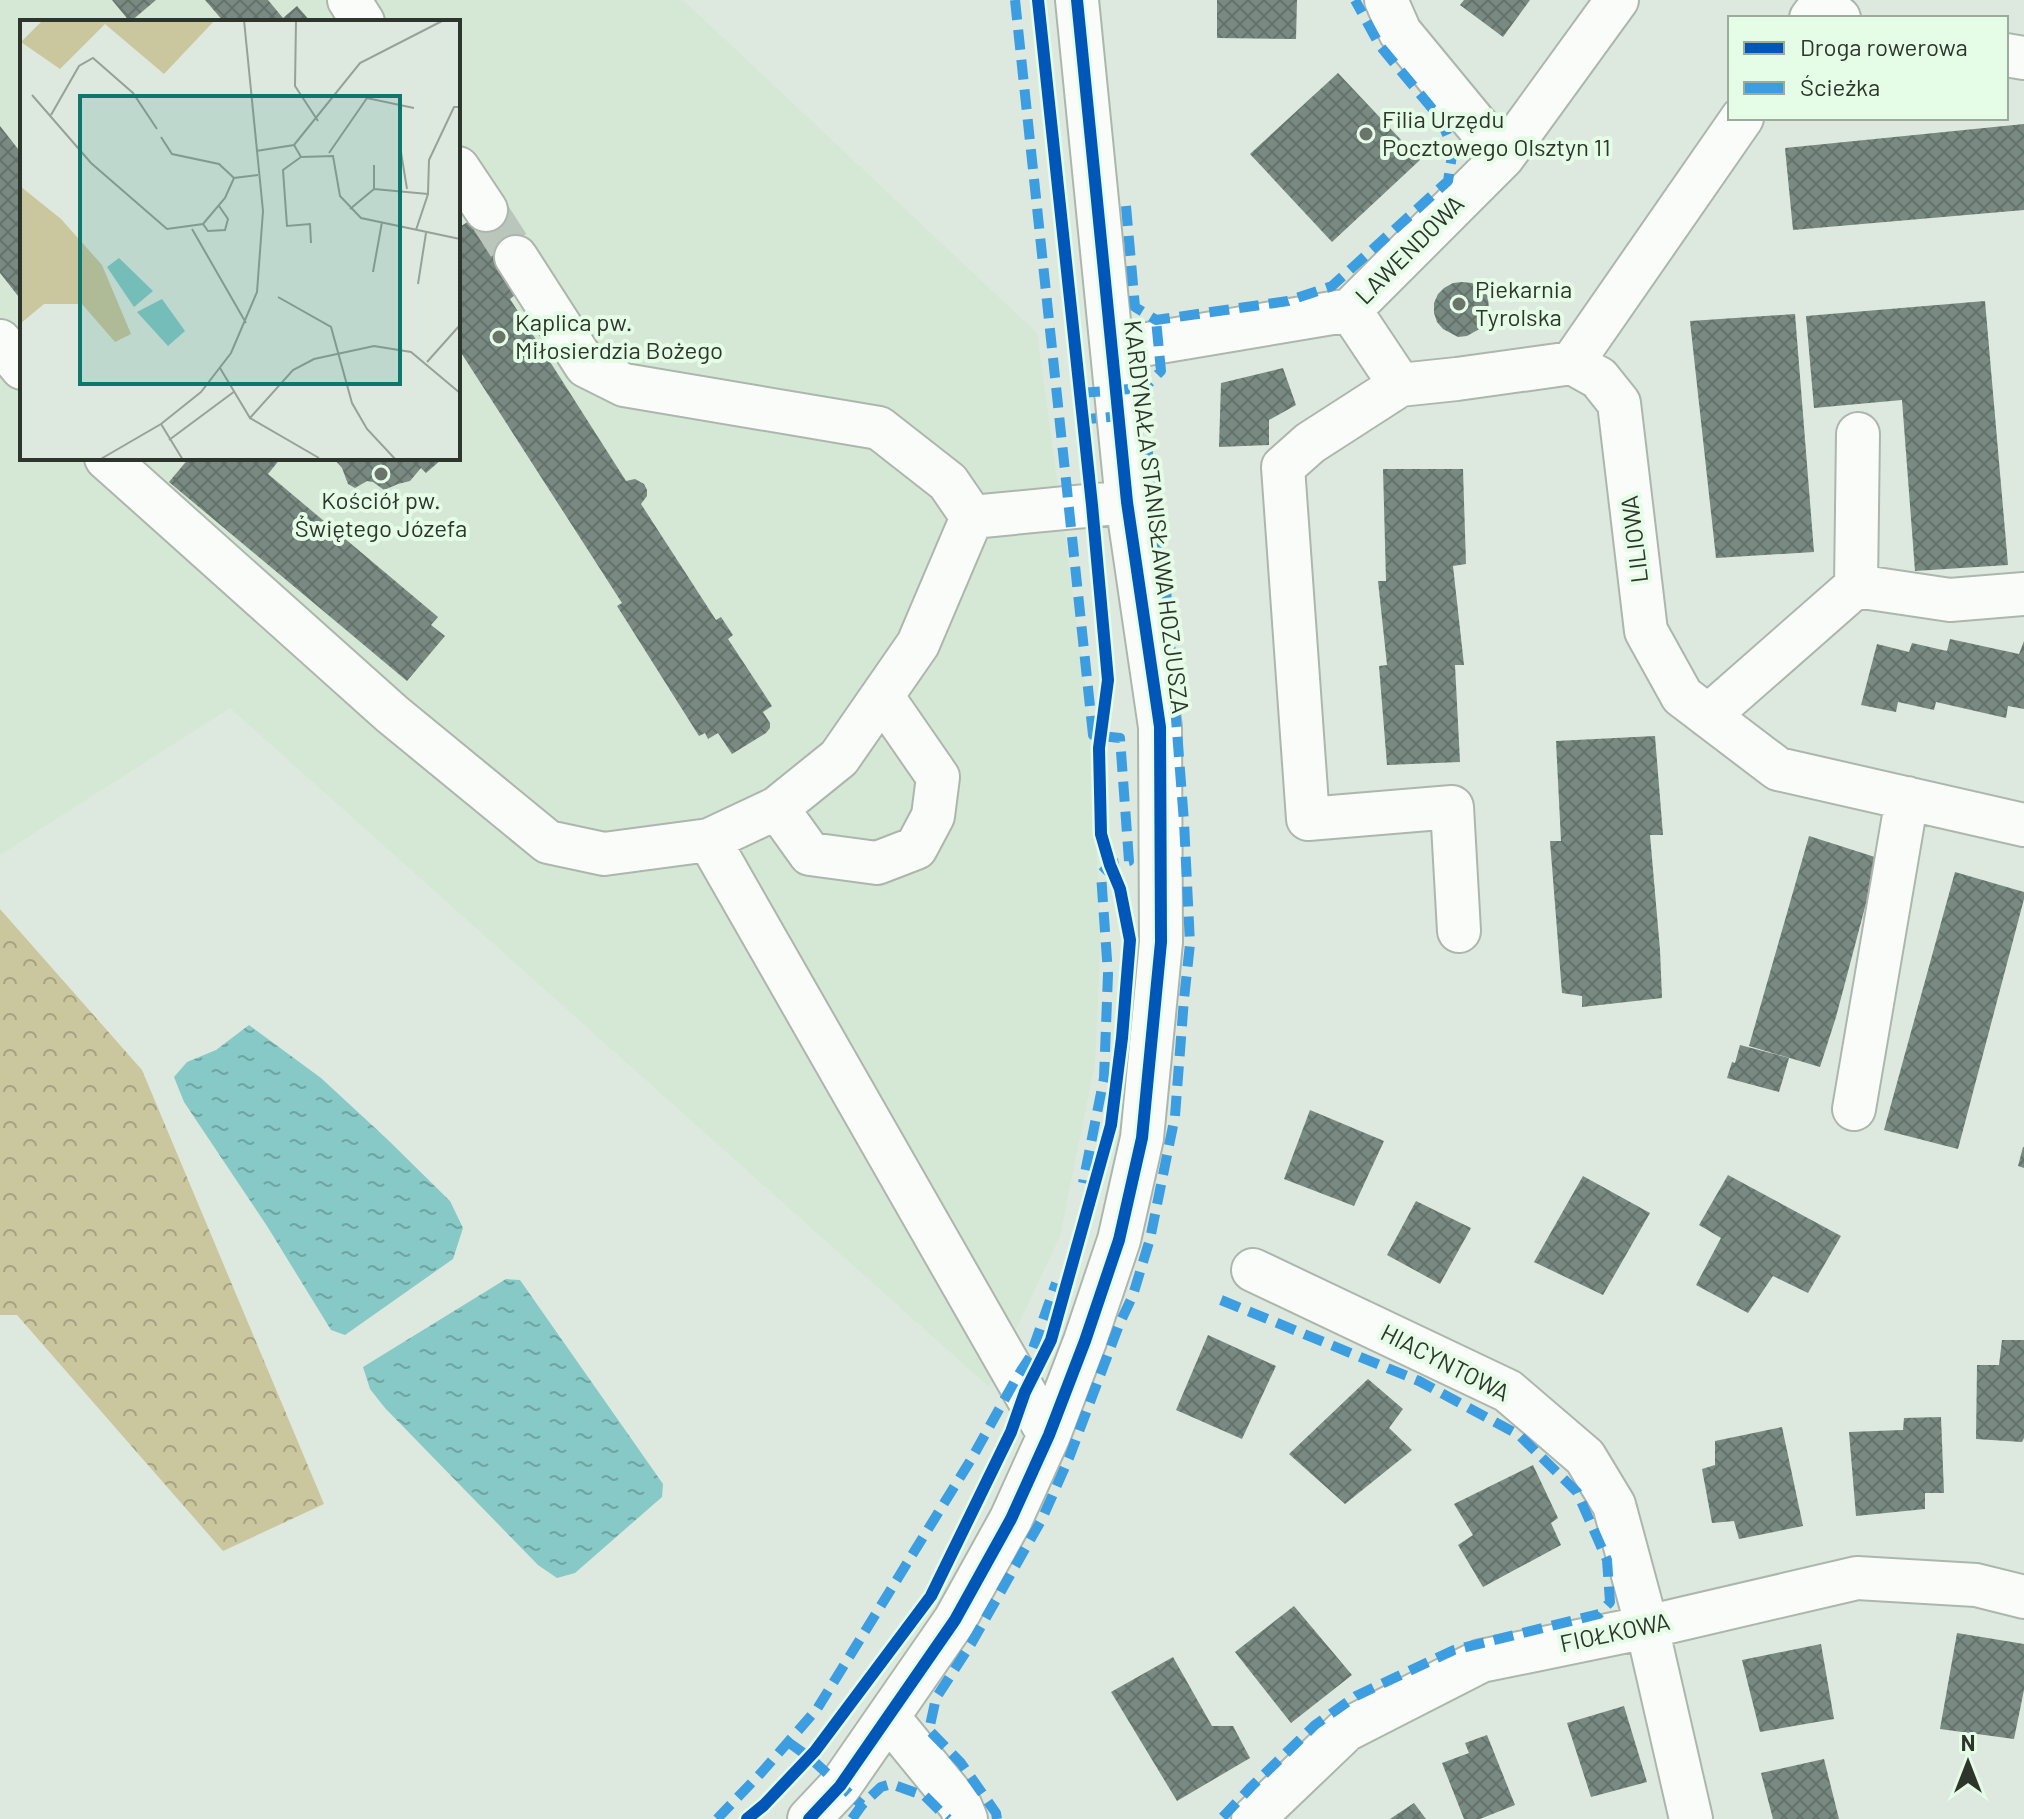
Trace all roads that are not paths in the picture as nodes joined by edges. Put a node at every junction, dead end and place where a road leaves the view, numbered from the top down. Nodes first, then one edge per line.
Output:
1 (349, 0) edge
2 (1077, 0) edge
3 (1386, 0) edge
4 (1617, 0) edge
5 (362, 20) edge
6 (1741, 120) edge
7 (1503, 157) junction
8 (460, 171) edge
9 (486, 210) tunnel mouth
10 (516, 257) tunnel mouth
11 (1350, 310) junction
12 (0, 341) edge
13 (1112, 350) junction
14 (1572, 363) junction
15 (20, 366) edge
16 (1400, 385) junction
17 (1858, 434) dead end
18 (108, 460) edge
19 (1127, 502) junction
20 (972, 517) junction
21 (1856, 586) junction
22 (2024, 594) edge
23 (882, 696) junction
24 (1708, 716) junction
25 (1907, 798) junction
26 (777, 808) junction
27 (2024, 825) edge
28 (709, 840) junction
29 (1459, 931) dead end
30 (1854, 1109) dead end
31 (1253, 1270) dead end
32 (1049, 1435) junction
33 (2024, 1597) edge
34 (1647, 1627) junction
35 (888, 1717) junction
36 (809, 1819) edge
37 (966, 1819) edge
38 (1253, 1819) edge
39 (1691, 1819) edge

1 - 5 street
2 - 13 street, KARDYNAŁA STANISŁAWA HOZJUSZA
3 - 7 street
4 - 7 street, LAWENDOWA
6 - 14 street
7 - 11 street, LAWENDOWA
8 - 9 street
10 - 20 street
11 - 13 street, LAWENDOWA
11 - 16 street
12 - 15 street
13 - 19 street, KARDYNAŁA STANISŁAWA HOZJUSZA
14 - 16 street
14 - 24 street, LILIOWA
16 - 29 street
17 - 21 street
18 - 28 street
19 - 20 street
19 - 32 street, KARDYNAŁA STANISŁAWA HOZJUSZA
20 - 23 street
21 - 22 street
21 - 24 street
23 - 26 street
23 - 26 street
24 - 25 street, LILIOWA
25 - 27 street, LILIOWA
25 - 30 street
26 - 28 street
28 - 32 street
31 - 34 street, HIACYNTOWA
32 - 35 street, KARDYNAŁA STANISŁAWA HOZJUSZA
33 - 34 street, FIOŁKOWA
34 - 38 street, FIOŁKOWA
34 - 39 street, HIACYNTOWA
35 - 36 street, KARDYNAŁA STANISŁAWA HOZJUSZA
35 - 37 street

